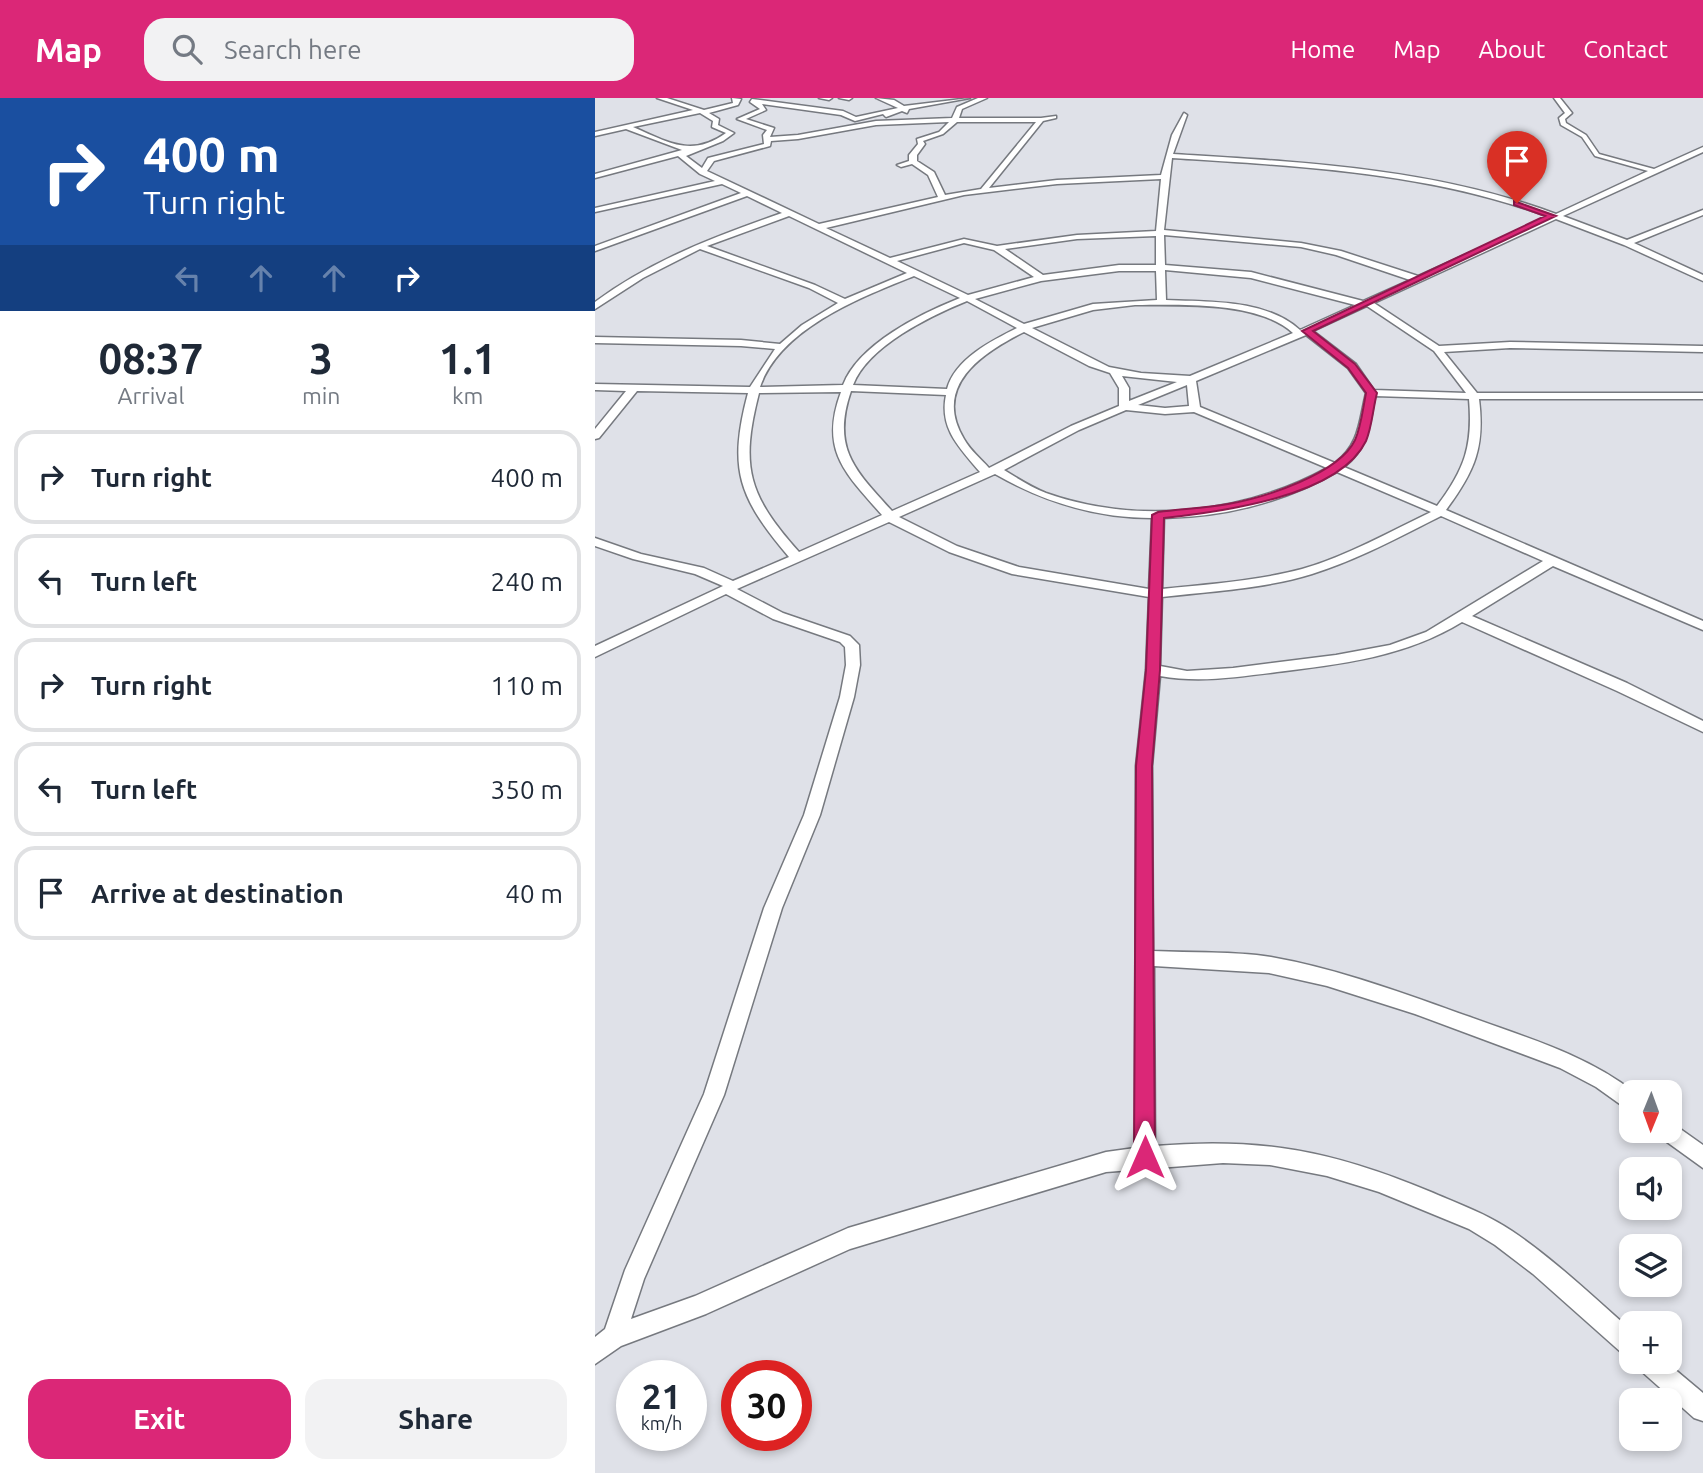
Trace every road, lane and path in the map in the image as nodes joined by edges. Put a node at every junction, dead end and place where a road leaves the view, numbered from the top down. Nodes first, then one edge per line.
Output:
1 (660, 98) edge
2 (735, 98) edge
3 (788, 98) edge
4 (822, 98) edge
5 (829, 98) edge
6 (842, 98) edge
7 (849, 98) edge
8 (879, 98) edge
9 (967, 98) edge
10 (984, 98) edge
11 (1557, 98) edge
12 (756, 100) edge
13 (903, 109) junction
14 (894, 110) junction
15 (702, 111) junction
16 (1184, 115) dead end
17 (1054, 117) dead end
18 (955, 120) junction
19 (1041, 120) junction
20 (927, 121) junction
21 (876, 123) junction
22 (624, 126) junction
23 (595, 134) edge
24 (767, 139) junction
25 (1703, 149) edge
26 (692, 150) junction
27 (1169, 156) junction
28 (913, 162) junction
29 (901, 164) dead end
30 (1651, 170) junction
31 (702, 172) junction
32 (595, 176) edge
33 (1165, 177) junction
34 (724, 181) junction
35 (983, 191) junction
36 (748, 193) junction
37 (942, 197) junction
38 (595, 210) edge
39 (1703, 212) edge
40 (789, 213) junction
41 (1552, 216) junction
42 (818, 226) junction
43 (1161, 232) junction
44 (1627, 243) junction
45 (702, 247) junction
46 (997, 248) junction
47 (595, 249) edge
48 (889, 261) junction
49 (1160, 267) junction
50 (914, 273) junction
51 (1041, 278) junction
52 (1703, 278) edge
53 (1417, 279) junction
54 (967, 298) junction
55 (1162, 302) junction
56 (1365, 303) junction
57 (847, 304) junction
58 (595, 306) edge
59 (1024, 327) junction
60 (1303, 333) junction
61 (595, 340) edge
62 (782, 347) junction
63 (1437, 349) junction
64 (1703, 349) edge
65 (1115, 373) junction
66 (1191, 379) junction
67 (595, 387) edge
68 (847, 388) junction
69 (633, 389) junction
70 (755, 390) junction
71 (950, 392) junction
72 (1371, 393) junction
73 (1474, 397) junction
74 (1703, 397) edge
75 (1124, 407) junction
76 (1195, 409) junction
77 (595, 436) edge
78 (1334, 469) junction
79 (991, 471) junction
80 (1439, 513) junction
81 (1158, 515) junction
82 (891, 517) junction
83 (595, 541) edge
84 (797, 558) junction
85 (1550, 562) junction
86 (730, 587) junction
87 (1154, 594) junction
88 (1462, 617) junction
89 (1703, 626) edge
90 (595, 652) edge
91 (1153, 670) junction
92 (1703, 727) edge
93 (1146, 958) junction
94 (1619, 1093) edge
95 (1682, 1142) edge
96 (1145, 1157) junction
97 (1703, 1158) edge
98 (1619, 1336) edge
99 (614, 1337) junction
100 (595, 1352) edge
101 (1662, 1374) edge
102 (1703, 1409) edge

1 - 15 street
2 - 15 street
3 - 12 street
4 - 5 street
6 - 7 street
8 - 13 street
9 - 13 street
10 - 18 street
11 - 30 street
12 - 14 street
12 - 24 street
13 - 14 street
13 - 20 street
14 - 21 street
15 - 22 street
15 - 26 street
16 - 27 street
17 - 19 street
18 - 19 street
18 - 20 street
18 - 28 street
19 - 35 street
20 - 21 street
21 - 24 street
22 - 23 street
22 - 26 street
24 - 31 street
25 - 30 street
26 - 31 street
26 - 32 street
27 - 33 street
27 - 41 street
28 - 29 street
28 - 37 street
30 - 41 street
31 - 34 street
33 - 35 street
33 - 43 street
34 - 36 street
34 - 38 street
35 - 37 street
36 - 40 street
36 - 47 street
37 - 42 street
39 - 44 street
40 - 42 street
40 - 45 street
41 - 44 street
41 - 53 street
42 - 48 street
43 - 46 street
43 - 49 street
43 - 53 street
44 - 52 street
45 - 57 street
45 - 58 street
46 - 48 street
46 - 51 street
48 - 50 street
49 - 51 street
49 - 55 street
49 - 56 street
50 - 54 street
50 - 57 street
51 - 54 street
53 - 56 street
54 - 59 street
54 - 68 street
55 - 59 street
55 - 60 street
56 - 60 street
56 - 63 street
57 - 62 street
59 - 65 street
59 - 71 street
60 - 66 street
60 - 72 street
61 - 62 street
62 - 70 street
63 - 64 street
63 - 73 street
65 - 66 street
65 - 75 street
66 - 75 street
66 - 76 street
67 - 69 street
68 - 70 street
68 - 71 street
68 - 82 street
69 - 70 street
69 - 77 street
70 - 84 street
71 - 79 street
72 - 73 street
72 - 78 street
73 - 74 street
73 - 80 street
75 - 76 street
75 - 79 street
76 - 78 street
78 - 80 street
78 - 81 street
79 - 81 street
79 - 82 street
80 - 85 street
80 - 87 street
81 - 87 street
82 - 84 street
82 - 87 street
83 - 86 street
84 - 86 street
85 - 88 street
85 - 89 street
86 - 90 street
86 - 99 street
87 - 91 street
88 - 91 street
88 - 92 street
91 - 93 street
93 - 94 street
93 - 96 street
95 - 97 street
96 - 98 street
96 - 99 street
99 - 100 street
101 - 102 street

